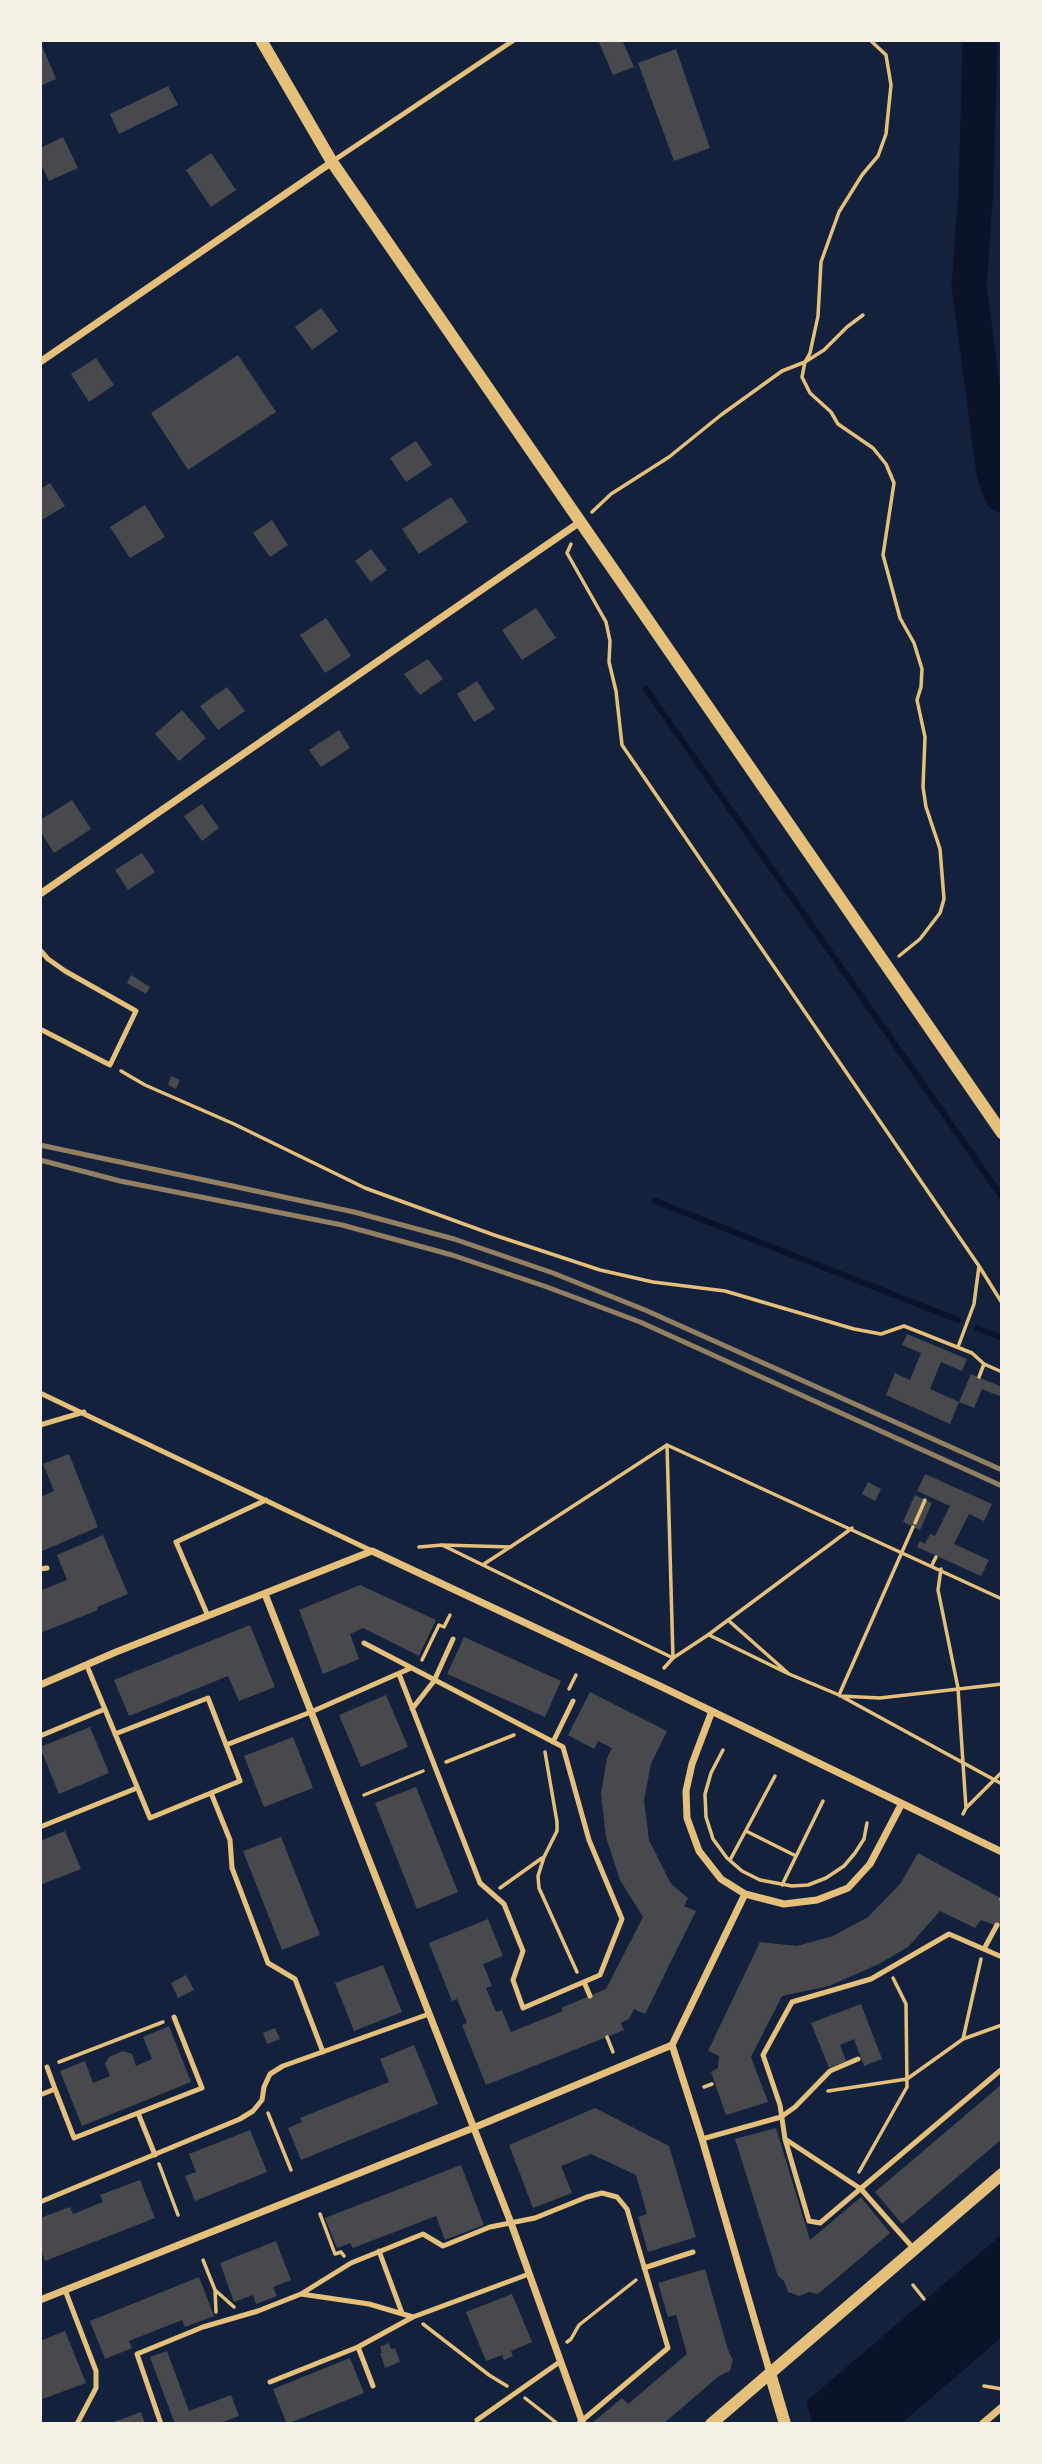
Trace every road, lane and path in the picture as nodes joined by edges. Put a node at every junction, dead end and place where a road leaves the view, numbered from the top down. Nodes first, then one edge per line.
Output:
1 (261, 40) edge
2 (514, 40) edge
3 (870, 40) edge
4 (332, 162) junction
5 (863, 315) dead end
6 (40, 362) edge
7 (805, 362) junction
8 (580, 522) junction
9 (40, 894) edge
10 (40, 950) edge
11 (885, 965) junction
12 (40, 1029) edge
13 (110, 1065) junction
14 (1002, 1133) edge
15 (979, 1266) junction
16 (1002, 1303) edge
17 (938, 1339) junction
18 (936, 1346) dead end
19 (958, 1347) junction
20 (984, 1364) junction
21 (1002, 1373) edge
22 (979, 1377) dead end
23 (40, 1393) edge
24 (84, 1412) junction
25 (40, 1425) edge
26 (667, 1445) junction
27 (266, 1500) junction
28 (925, 1500) dead end
29 (852, 1528) junction
30 (442, 1545) junction
31 (419, 1547) dead end
32 (511, 1547) junction
33 (372, 1551) junction
34 (903, 1552) junction
35 (936, 1557) dead end
36 (484, 1565) junction
37 (932, 1565) junction
38 (941, 1569) junction
39 (265, 1594) junction
40 (1002, 1598) edge
41 (450, 1615) dead end
42 (208, 1616) junction
43 (728, 1620) junction
44 (708, 1635) junction
45 (453, 1639) dead end
46 (364, 1643) dead end
47 (673, 1658) junction
48 (87, 1665) junction
49 (664, 1668) dead end
50 (414, 1670) junction
51 (399, 1674) junction
52 (789, 1674) junction
53 (435, 1681) junction
54 (1002, 1684) edge
55 (40, 1685) edge
56 (958, 1688) junction
57 (839, 1695) junction
58 (573, 1701) dead end
59 (412, 1709) junction
60 (105, 1710) junction
61 (311, 1712) junction
62 (712, 1712) junction
63 (116, 1734) junction
64 (40, 1736) edge
65 (553, 1742) junction
66 (226, 1745) junction
67 (723, 1750) dead end
68 (962, 1761) junction
69 (1002, 1772) edge
70 (775, 1776) dead end
71 (993, 1779) junction
72 (1002, 1784) edge
73 (137, 1788) junction
74 (211, 1793) junction
75 (823, 1801) dead end
76 (901, 1805) junction
77 (966, 1808) junction
78 (963, 1814) dead end
79 (867, 1823) dead end
80 (40, 1827) edge
81 (746, 1831) junction
82 (1002, 1852) edge
83 (796, 1856) junction
84 (544, 1857) junction
85 (730, 1860) junction
86 (782, 1885) junction
87 (492, 1894) junction
88 (745, 1894) junction
89 (997, 1925) dead end
90 (984, 1949) junction
91 (1002, 1957) edge
92 (889, 1970) junction
93 (584, 1982) junction
94 (590, 1996) dead end
95 (429, 2014) junction
96 (174, 2017) joint
97 (1002, 2025) edge
98 (607, 2037) dead end
99 (963, 2039) junction
100 (672, 2045) junction
101 (323, 2052) junction
102 (613, 2052) dead end
103 (858, 2059) dead end
104 (47, 2067) joint
105 (1002, 2069) edge
106 (907, 2079) junction
107 (712, 2084) dead end
108 (704, 2087) dead end
109 (55, 2089) junction
110 (806, 2094) junction
111 (40, 2095) edge
112 (262, 2100) junction
113 (138, 2113) junction
114 (781, 2117) junction
115 (473, 2128) junction
116 (702, 2139) junction
117 (785, 2139) junction
118 (155, 2155) junction
119 (291, 2170) dead end
120 (1002, 2174) edge
121 (853, 2183) junction
122 (861, 2189) junction
123 (40, 2202) edge
124 (178, 2214) dead end
125 (320, 2214) dead end
126 (511, 2223) junction
127 (914, 2249) junction
128 (379, 2251) junction
129 (693, 2252) dead end
130 (203, 2260) dead end
131 (351, 2263) junction
132 (645, 2270) junction
133 (529, 2274) junction
134 (914, 2286) dead end
135 (65, 2290) junction
136 (215, 2290) junction
137 (301, 2294) junction
138 (924, 2299) dead end
139 (40, 2300) edge
140 (402, 2314) junction
141 (243, 2315) junction
142 (413, 2317) junction
143 (217, 2323) junction
144 (358, 2347) junction
145 (556, 2348) junction
146 (561, 2361) junction
147 (770, 2373) junction
148 (270, 2382) dead end
149 (373, 2386) dead end
150 (984, 2386) dead end
151 (1002, 2389) edge
152 (517, 2392) junction
153 (1002, 2407) edge
154 (477, 2420) dead end
155 (581, 2423) edge
156 (77, 2424) edge
157 (161, 2424) edge
158 (558, 2424) edge
159 (711, 2424) edge
160 (785, 2424) edge
161 (982, 2424) edge

1 - 4 street
2 - 4 lane
3 - 7 path
4 - 6 street
4 - 8 street
5 - 7 path
7 - 8 path
7 - 11 path
8 - 9 street
8 - 11 street
8 - 15 path
10 - 13 lane
11 - 14 street
12 - 13 lane
13 - 17 path
15 - 16 path
15 - 19 path
17 - 18 path
17 - 19 path
19 - 20 path
20 - 21 path
20 - 22 path
23 - 24 lane
24 - 25 lane
24 - 27 lane
26 - 29 path
26 - 32 path
26 - 47 path
27 - 33 lane
27 - 42 lane
28 - 34 path
29 - 34 path
29 - 43 path
30 - 31 path
30 - 32 path
30 - 36 path
32 - 36 path
33 - 39 street
33 - 62 street
34 - 37 path
34 - 57 path
35 - 37 path
36 - 47 path
37 - 38 path
38 - 40 path
38 - 56 path
39 - 42 street
39 - 61 street
41 - 50 path
42 - 48 street
43 - 44 path
43 - 52 path
44 - 47 path
44 - 52 path
45 - 53 lane
46 - 50 lane
47 - 49 path
48 - 55 street
48 - 60 lane
50 - 51 lane
50 - 53 lane
51 - 59 lane
51 - 61 lane
52 - 57 path
53 - 59 lane
53 - 65 lane
54 - 56 path
56 - 57 path
56 - 68 path
57 - 68 path
58 - 65 lane
59 - 87 lane
60 - 63 lane
60 - 64 lane
61 - 66 lane
61 - 95 street
62 - 76 street
62 - 88 street
63 - 66 lane
63 - 73 lane
65 - 84 path
65 - 93 lane
66 - 74 lane
67 - 85 path
68 - 71 path
68 - 77 path
69 - 71 path
70 - 81 path
71 - 72 path
71 - 77 path
73 - 74 lane
73 - 80 lane
74 - 101 lane
75 - 83 path
76 - 82 street
76 - 88 street
77 - 78 path
79 - 86 path
81 - 83 path
81 - 85 path
83 - 86 path
84 - 87 path
84 - 93 path
85 - 86 path
87 - 93 lane
88 - 100 street
89 - 90 lane
90 - 91 lane
90 - 92 lane
90 - 99 path
92 - 106 path
92 - 114 lane
93 - 94 lane
95 - 101 lane
95 - 115 street
96 - 104 path
96 - 113 lane
97 - 99 path
98 - 102 path
99 - 106 path
100 - 115 street
100 - 116 street
101 - 112 lane
103 - 110 lane
104 - 109 lane
105 - 122 lane
106 - 110 path
106 - 121 path
107 - 108 path
109 - 111 lane
109 - 113 lane
110 - 114 lane
112 - 118 lane
112 - 119 path
113 - 118 lane
114 - 116 lane
114 - 117 lane
115 - 126 street
115 - 135 street
116 - 147 street
117 - 121 lane
117 - 122 lane
118 - 123 lane
118 - 124 path
120 - 127 street
121 - 122 lane
122 - 127 lane
125 - 131 path
126 - 128 lane
126 - 132 lane
126 - 133 street
127 - 147 street
128 - 131 lane
128 - 140 lane
129 - 132 lane
130 - 136 path
131 - 137 lane
132 - 145 path
132 - 155 lane
133 - 142 lane
133 - 145 street
134 - 138 path
135 - 139 street
135 - 156 lane
136 - 141 path
136 - 143 path
137 - 140 lane
137 - 141 lane
140 - 142 lane
141 - 143 lane
142 - 144 lane
142 - 152 path
143 - 157 lane
144 - 148 lane
144 - 149 lane
145 - 146 street
146 - 152 lane
146 - 155 street
147 - 159 street
147 - 160 street
150 - 151 path
152 - 154 lane
152 - 158 path
153 - 161 street

